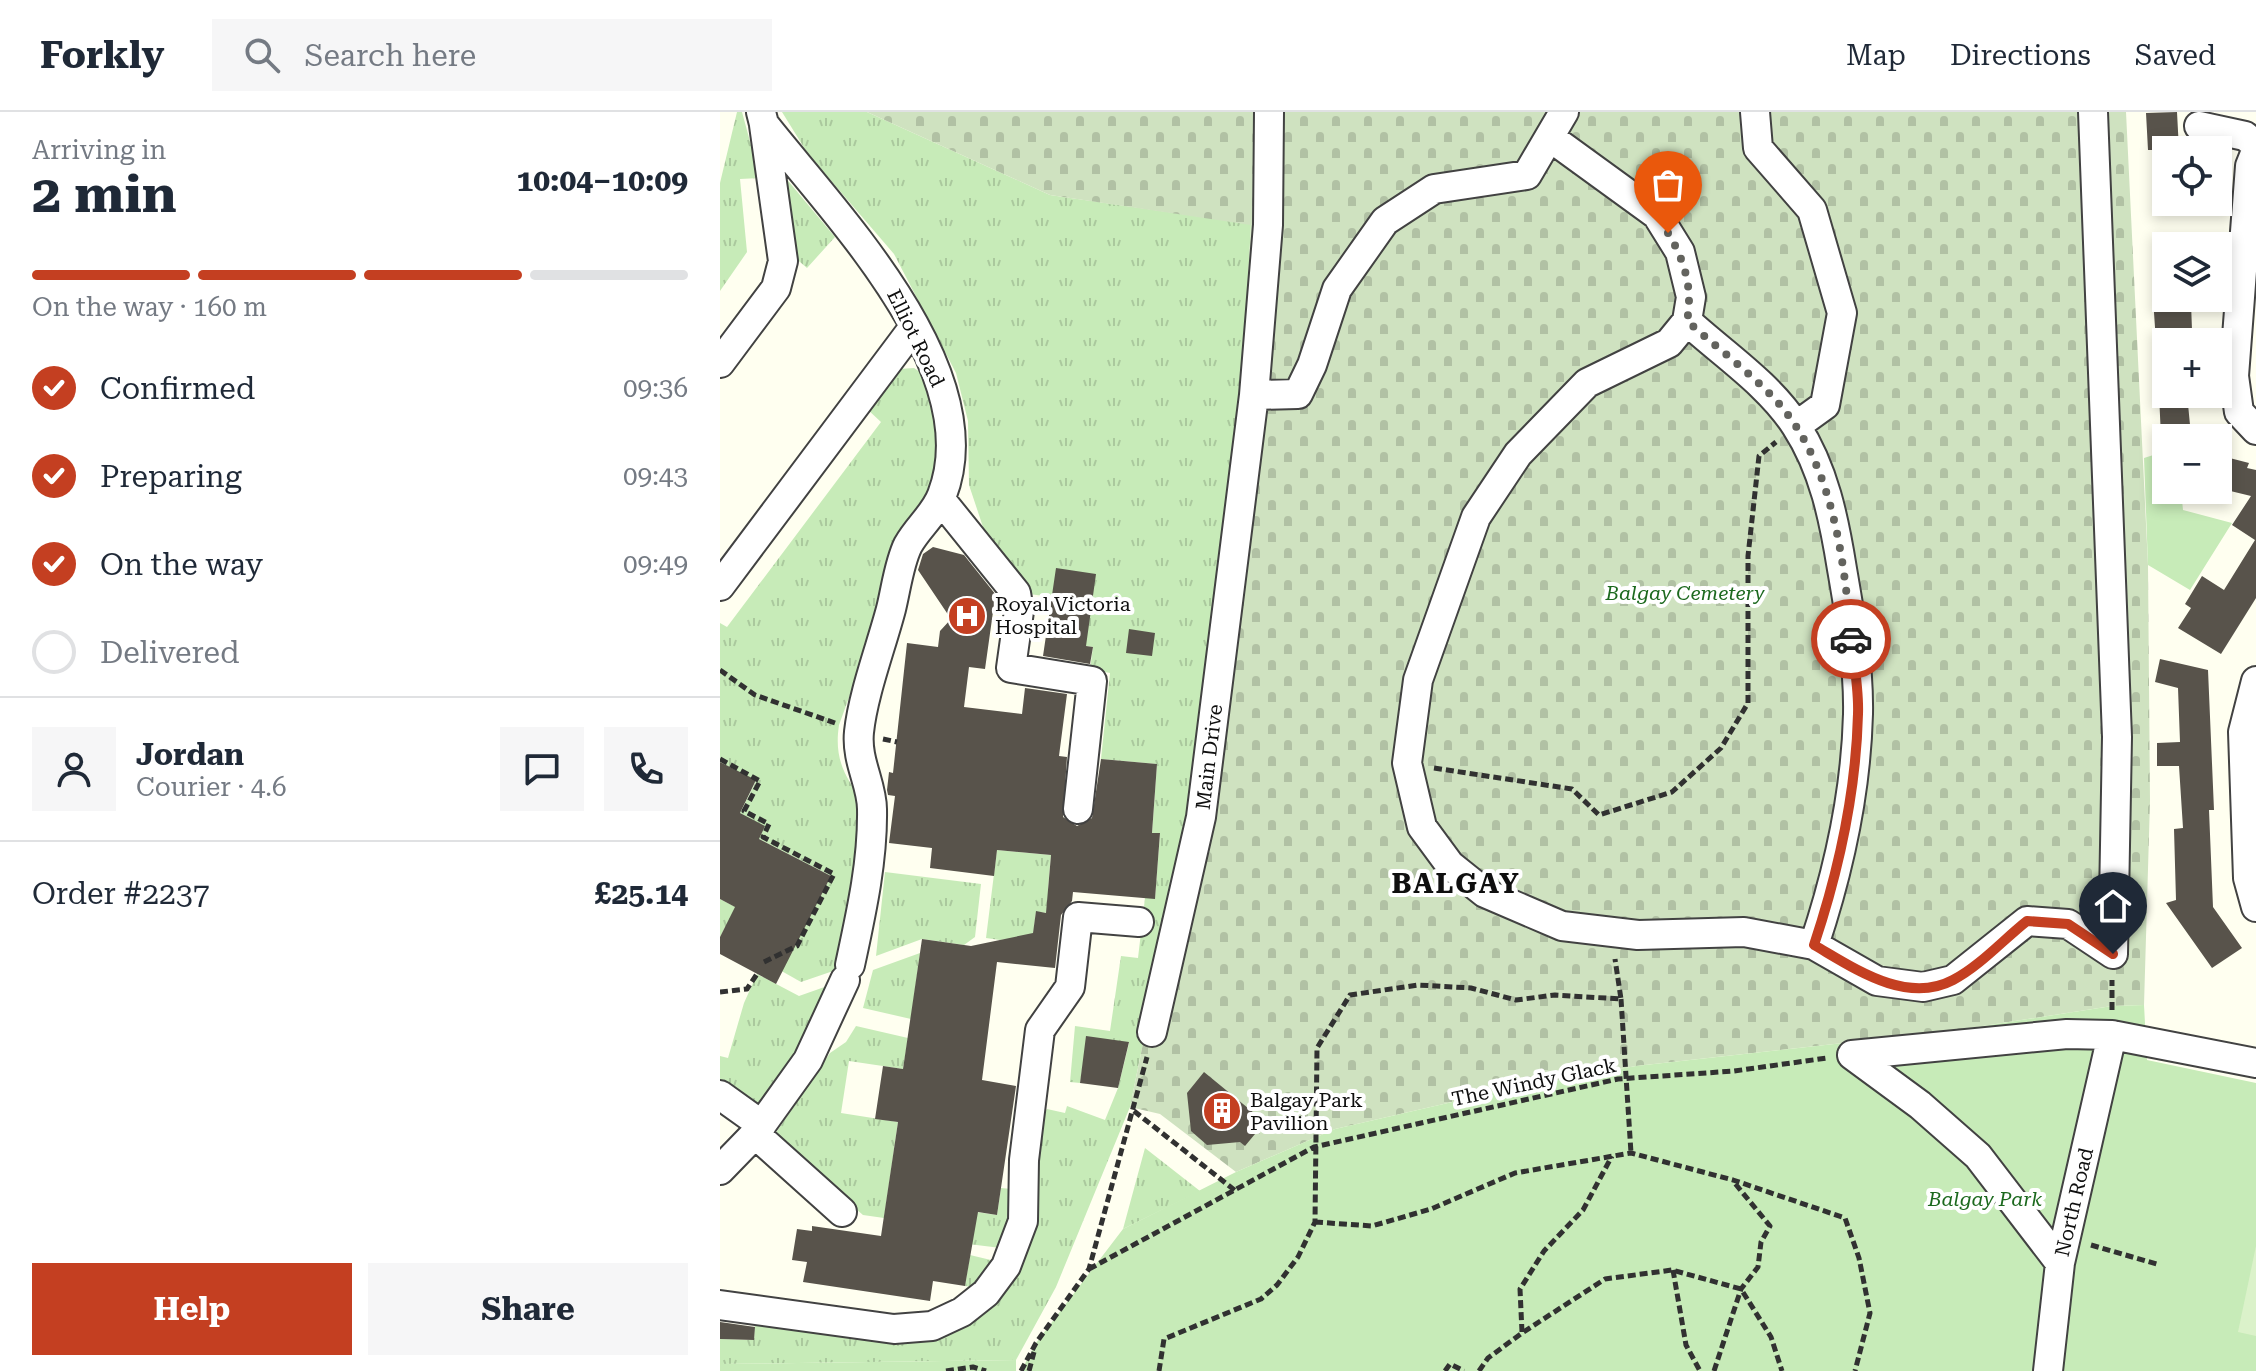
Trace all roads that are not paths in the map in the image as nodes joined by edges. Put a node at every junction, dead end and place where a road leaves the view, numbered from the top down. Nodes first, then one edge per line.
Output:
1 (1564, 112) edge
2 (1755, 112) edge
3 (2093, 112) edge
4 (1265, 113) edge
5 (762, 118) edge
6 (2199, 126) dead end
7 (1551, 138) junction
8 (2256, 145) edge
9 (2256, 151) edge
10 (1687, 321) junction
11 (914, 327) junction
12 (720, 363) edge
13 (1254, 395) junction
14 (1796, 426) junction
15 (2256, 430) edge
16 (941, 500) junction
17 (720, 586) edge
18 (2256, 681) edge
19 (2250, 778) edge
20 (1078, 809) dead end
21 (2256, 907) edge
22 (1139, 922) dead end
23 (1814, 945) junction
24 (1152, 1032) road end
25 (2112, 1035) junction
26 (2256, 1063) edge
27 (720, 1095) edge
28 (759, 1129) junction
29 (720, 1170) edge
30 (842, 1212) dead end
31 (2060, 1263) junction
32 (720, 1305) edge
33 (2048, 1371) edge

1 - 7 street
2 - 14 street
3 - 23 street
4 - 13 street, Main Drive
5 - 11 street, Elliot Road
5 - 12 street
6 - 8 street
7 - 10 street
7 - 13 street
9 - 15 street
10 - 14 street
10 - 23 street
11 - 16 street, Elliot Road
11 - 17 street
13 - 24 street, Main Drive
14 - 23 street
16 - 20 street
16 - 28 street, Elliot Road
18 - 19 street
19 - 21 street
22 - 32 street
25 - 26 street
25 - 31 street, North Road
25 - 31 street
27 - 28 street
28 - 29 street, Elliot Road
28 - 30 street
31 - 33 street, North Road

